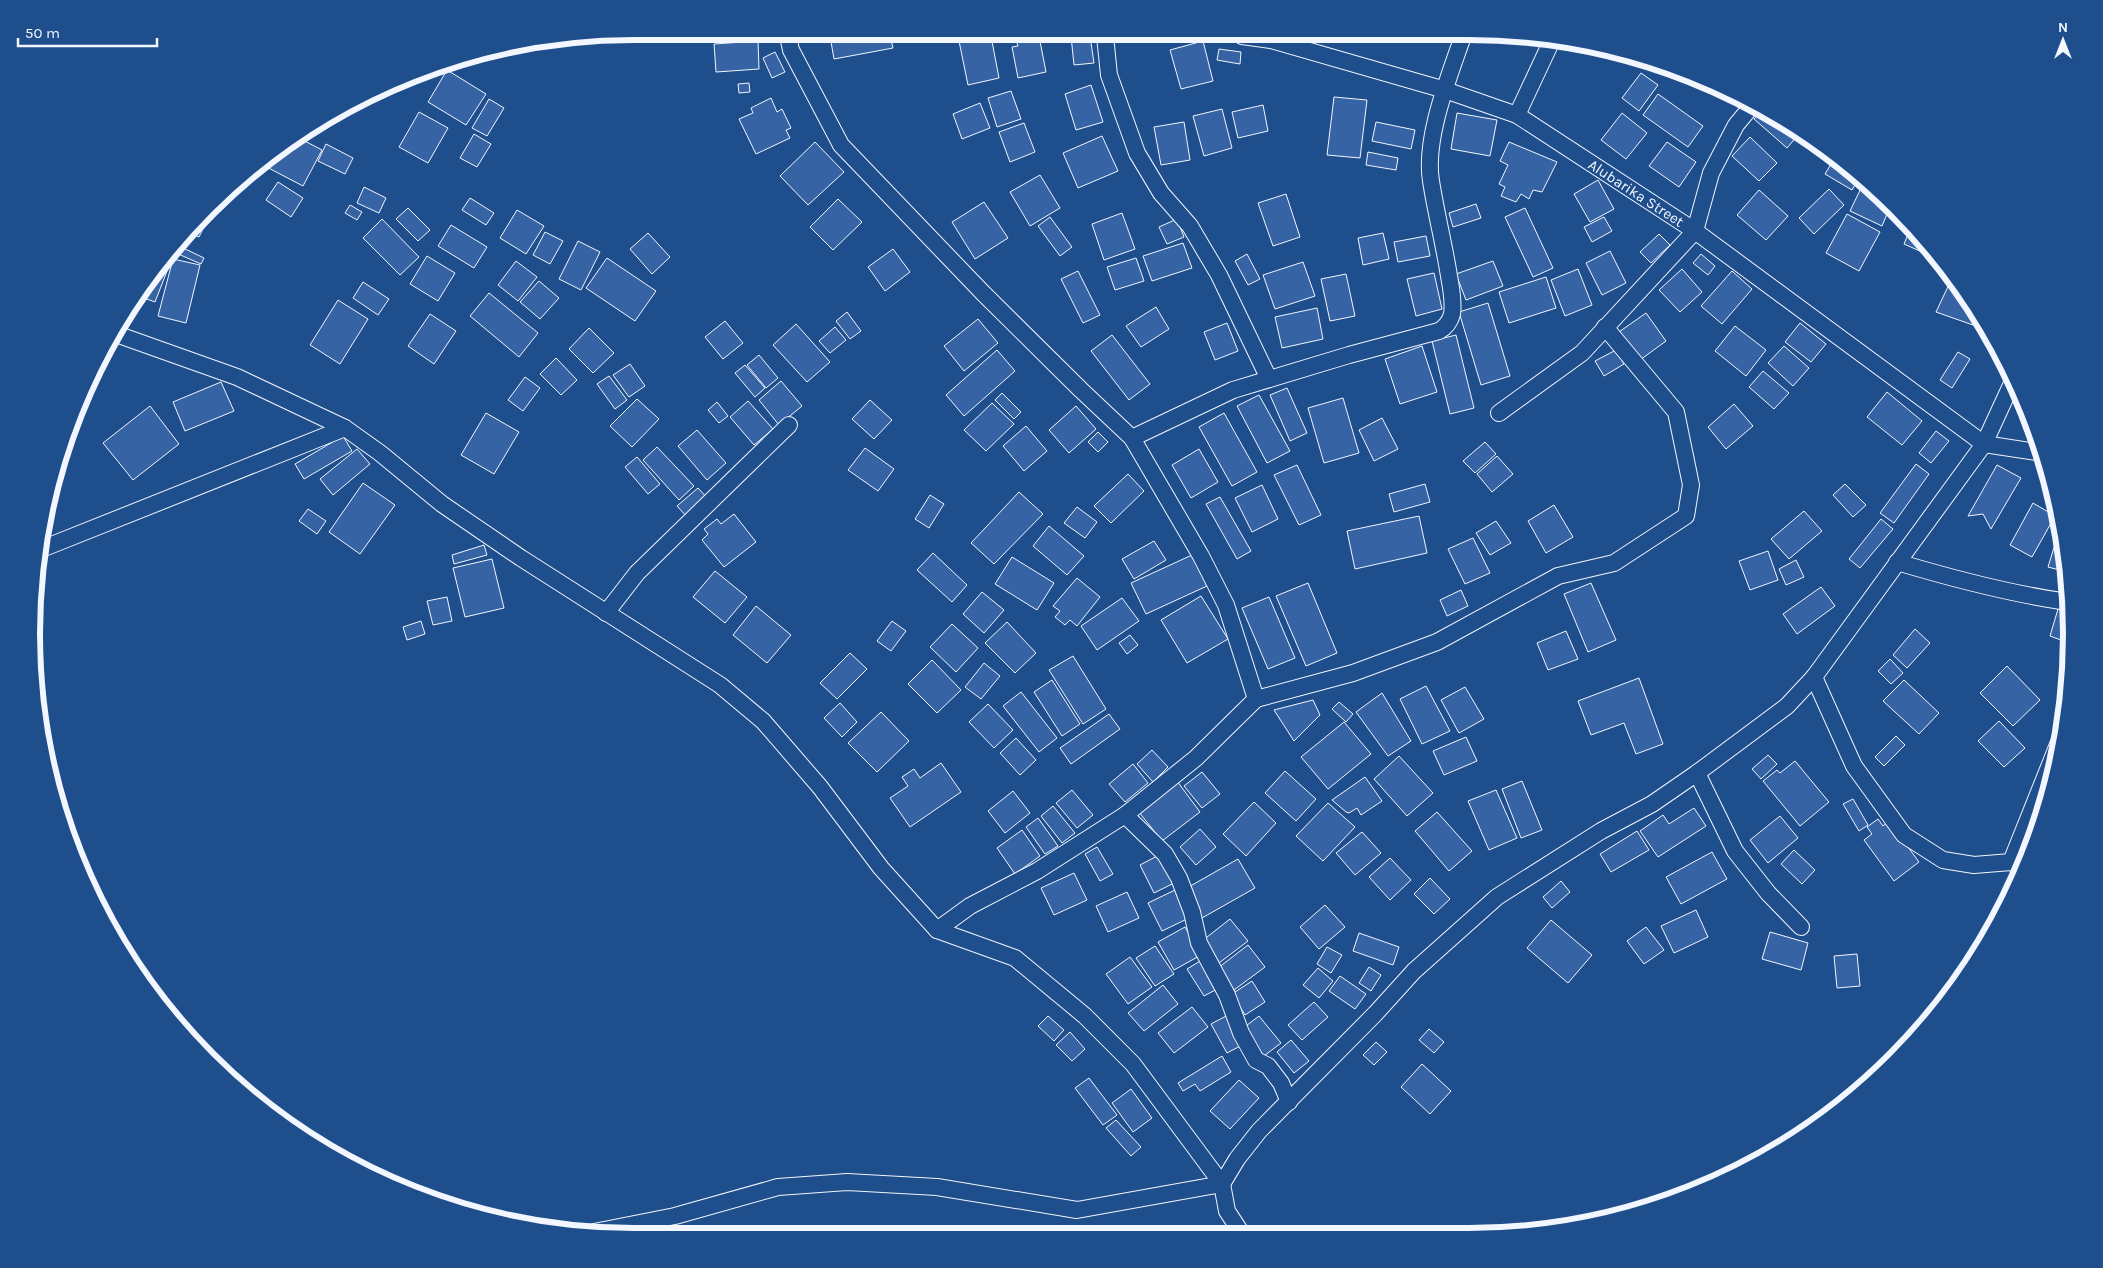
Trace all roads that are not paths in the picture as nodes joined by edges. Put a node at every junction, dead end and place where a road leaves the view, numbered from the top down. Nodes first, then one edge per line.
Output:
1 (789, 40) edge
2 (1105, 40) edge
3 (1278, 40) edge
4 (1462, 40) edge
5 (1550, 45) edge
6 (1445, 90) junction
7 (1748, 110) edge
8 (1517, 115) junction
9 (1695, 231) junction
10 (1605, 327) junction
11 (121, 336) edge
12 (1269, 379) junction
13 (2010, 388) edge
14 (1499, 413) dead end
15 (789, 425) dead end
16 (345, 428) junction
17 (1132, 438) junction
18 (1984, 444) junction
19 (2034, 452) edge
20 (46, 547) edge
21 (1897, 562) junction
22 (2062, 601) edge
23 (606, 613) junction
24 (1814, 677) junction
25 (1256, 700) junction
26 (1697, 773) junction
27 (2037, 805) edge
28 (1125, 815) junction
29 (2025, 842) edge
30 (2017, 865) edge
31 (1801, 927) dead end
32 (937, 930) junction
33 (1289, 1102) junction
34 (1222, 1184) junction
35 (617, 1228) edge
36 (1238, 1228) edge

1 - 17 street
2 - 12 street
3 - 6 street, Alubarika Street
4 - 6 street
5 - 8 street
6 - 8 street, Alubarika Street
6 - 12 street
7 - 9 street
8 - 9 street, Alubarika Street
9 - 10 street
9 - 18 street, Alubarika Street
10 - 14 street
10 - 25 street
11 - 16 street
12 - 17 street
13 - 18 street
15 - 23 street
16 - 20 street
16 - 23 street
17 - 25 street
18 - 19 street
18 - 21 street
21 - 22 street
21 - 24 street
23 - 32 street
24 - 26 street
24 - 30 street
25 - 28 street
26 - 31 street
26 - 33 street
27 - 29 street
28 - 32 street
28 - 33 street
32 - 34 street
33 - 34 street
34 - 35 street
34 - 36 street

